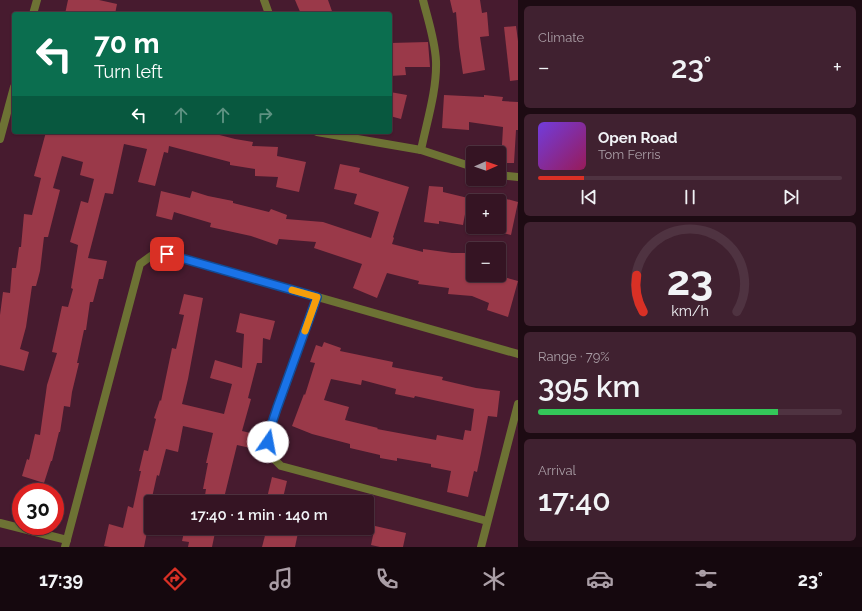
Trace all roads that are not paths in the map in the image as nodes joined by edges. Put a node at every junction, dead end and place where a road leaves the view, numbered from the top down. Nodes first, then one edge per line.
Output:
1 (37, 0) edge
2 (264, 0) edge
3 (423, 0) edge
4 (34, 12) edge
5 (268, 12) edge
6 (12, 94) edge
7 (329, 134) edge
8 (0, 139) edge
9 (421, 150) junction
10 (466, 165) edge
11 (506, 176) edge
12 (518, 177) edge
13 (317, 297) junction
14 (518, 354) edge
15 (518, 404) edge
16 (487, 521) junction
17 (0, 523) edge
18 (66, 544) edge
19 (480, 547) edge

1 - 4 street
2 - 5 street
3 - 9 street
6 - 8 street
7 - 9 street
9 - 10 street
11 - 12 street
13 - 14 street
13 - 16 street
13 - 18 street
15 - 16 street
16 - 19 street
17 - 18 street

